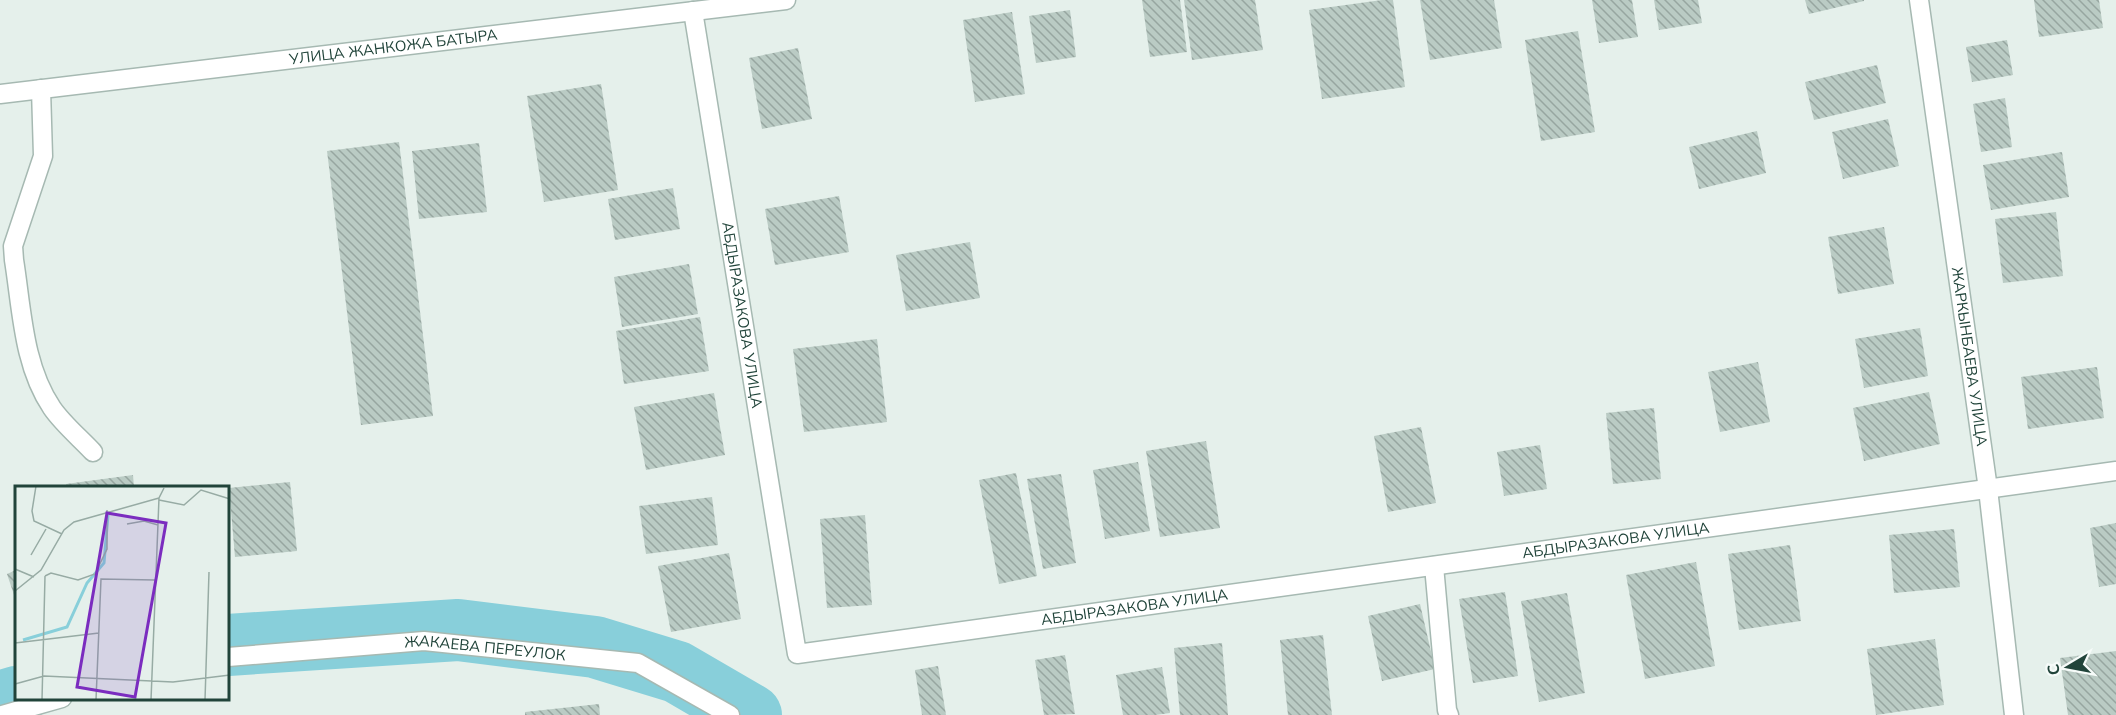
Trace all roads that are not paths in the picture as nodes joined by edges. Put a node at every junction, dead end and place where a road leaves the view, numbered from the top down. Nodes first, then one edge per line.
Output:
1 (786, 0) edge
2 (1919, 0) edge
3 (693, 11) junction
4 (41, 89) junction
5 (0, 94) edge
6 (93, 452) dead end
7 (2116, 471) edge
8 (1988, 489) junction
9 (1434, 566) junction
10 (230, 657) edge
11 (58, 700) edge
12 (2, 715) edge
13 (730, 715) edge
14 (1449, 715) edge
15 (2014, 715) edge

1 - 3 street, УЛИЦА ЖАНКОЖА БАТЫРА
2 - 8 street, ЖАРКЫНБАЕВА УЛИЦА
3 - 4 street, УЛИЦА ЖАНКОЖА БАТЫРА
3 - 9 street, АБДЫРАЗАКОВА УЛИЦА
4 - 5 street, УЛИЦА ЖАНКОЖА БАТЫРА
4 - 6 street
7 - 8 street, АБДЫРАЗАКОВА УЛИЦА
8 - 9 street, АБДЫРАЗАКОВА УЛИЦА
8 - 15 street, ЖАРКЫНБАЕВА УЛИЦА
9 - 14 street
10 - 13 street, ЖАКАЕВА ПЕРЕУЛОК
11 - 12 street

